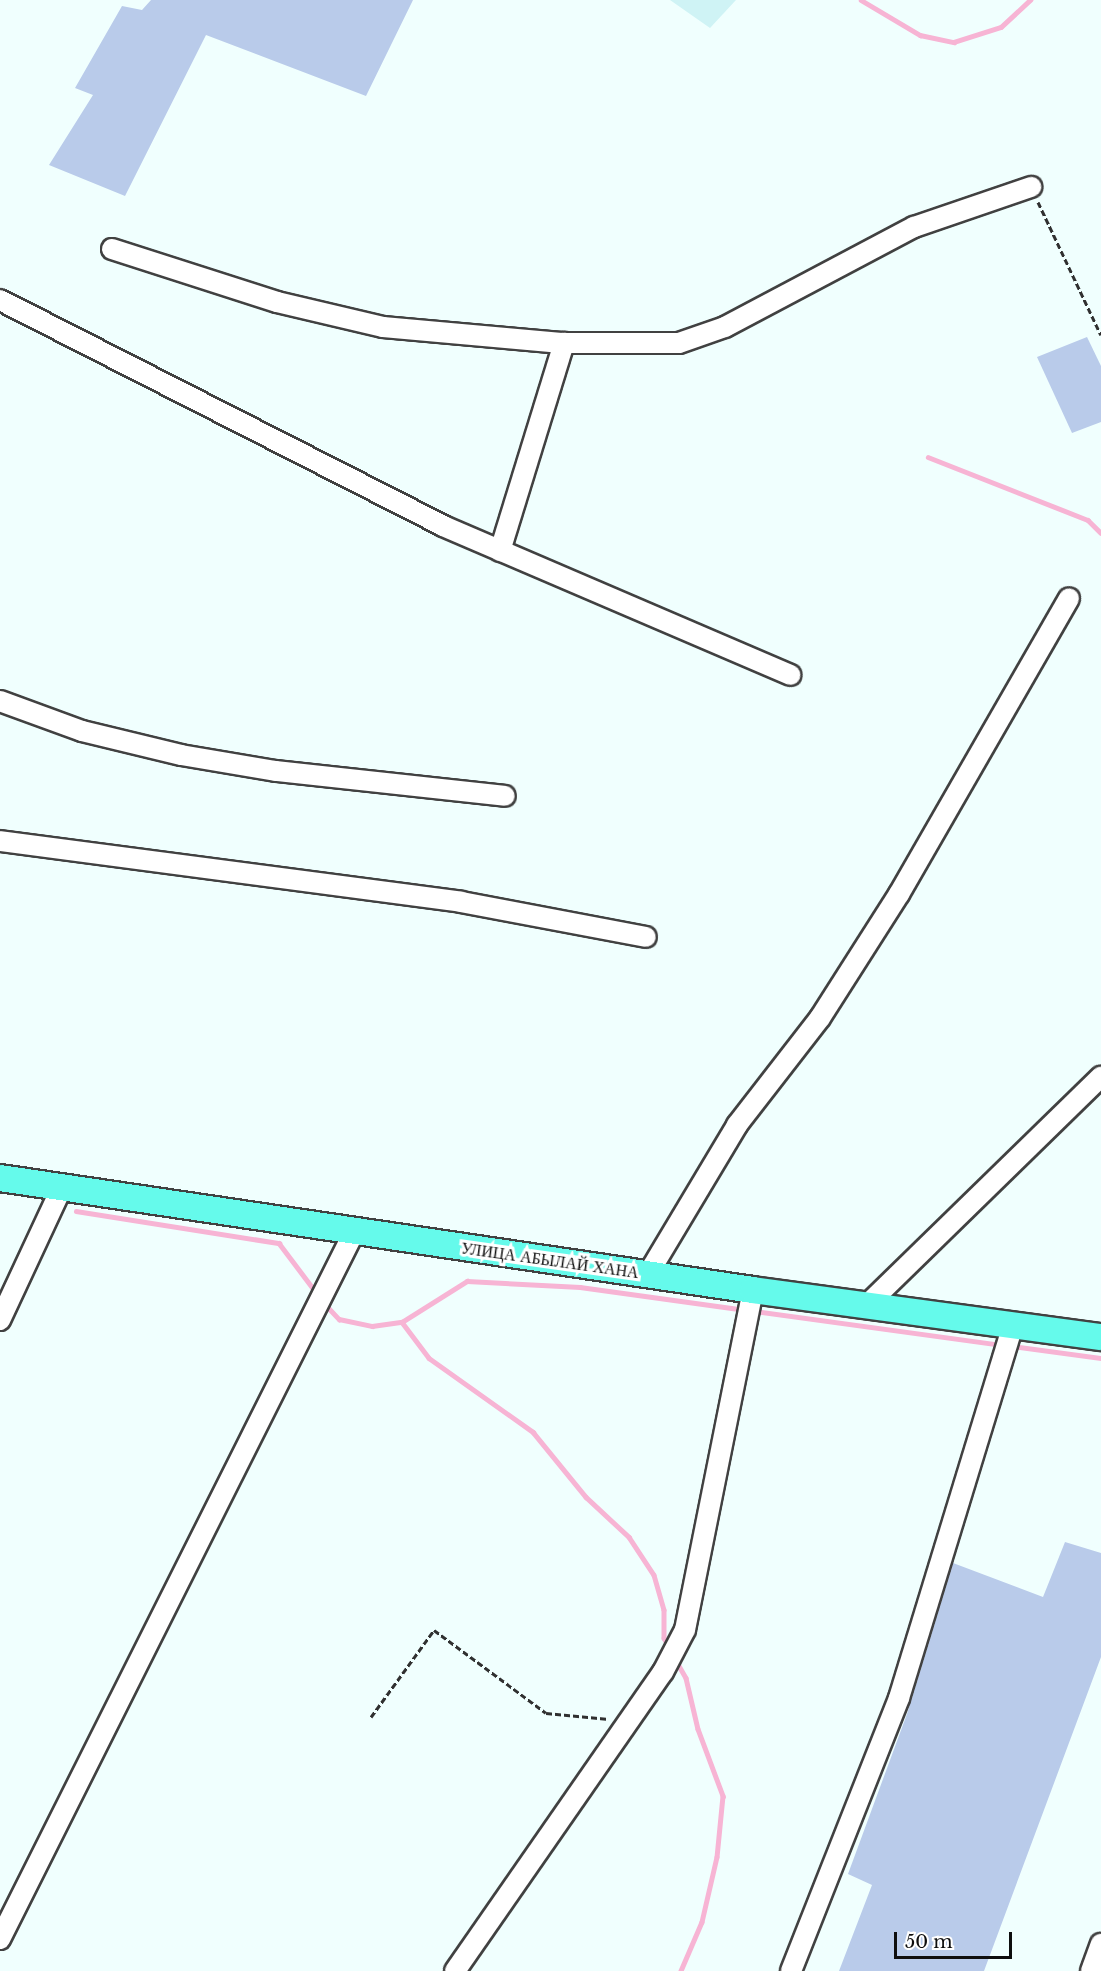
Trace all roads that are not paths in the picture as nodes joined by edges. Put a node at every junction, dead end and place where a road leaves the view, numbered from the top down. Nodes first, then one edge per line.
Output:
1 (1031, 187) road end
2 (112, 249) dead end
3 (0, 300) edge
4 (564, 343) junction
5 (500, 551) junction
6 (1069, 598) dead end
7 (790, 675) dead end
8 (0, 701) edge
9 (505, 796) dead end
10 (0, 841) edge
11 (646, 937) dead end
12 (1101, 1077) edge
13 (0, 1178) edge
14 (62, 1187) junction
15 (354, 1232) junction
16 (648, 1274) junction
17 (753, 1290) junction
18 (867, 1305) junction
19 (0, 1320) edge
20 (1013, 1325) junction
21 (1101, 1337) edge
22 (0, 1939) edge
23 (1101, 1944) edge
24 (455, 1971) edge
25 (791, 1971) edge
26 (1091, 1971) edge

1 - 4 street
2 - 4 street
3 - 5 street
4 - 5 street
5 - 7 street
6 - 16 street
8 - 9 street
10 - 11 street
12 - 18 street
13 - 14 main road, УЛИЦА АБЫЛАЙ ХАНА
14 - 15 main road, УЛИЦА АБЫЛАЙ ХАНА
14 - 19 street
15 - 16 main road, УЛИЦА АБЫЛАЙ ХАНА
15 - 22 street
16 - 17 main road, УЛИЦА АБЫЛАЙ ХАНА
17 - 18 main road, УЛИЦА АБЫЛАЙ ХАНА
17 - 24 street
18 - 20 main road, УЛИЦА АБЫЛАЙ ХАНА
20 - 21 main road, УЛИЦА АБЫЛАЙ ХАНА
20 - 25 street
23 - 26 street

